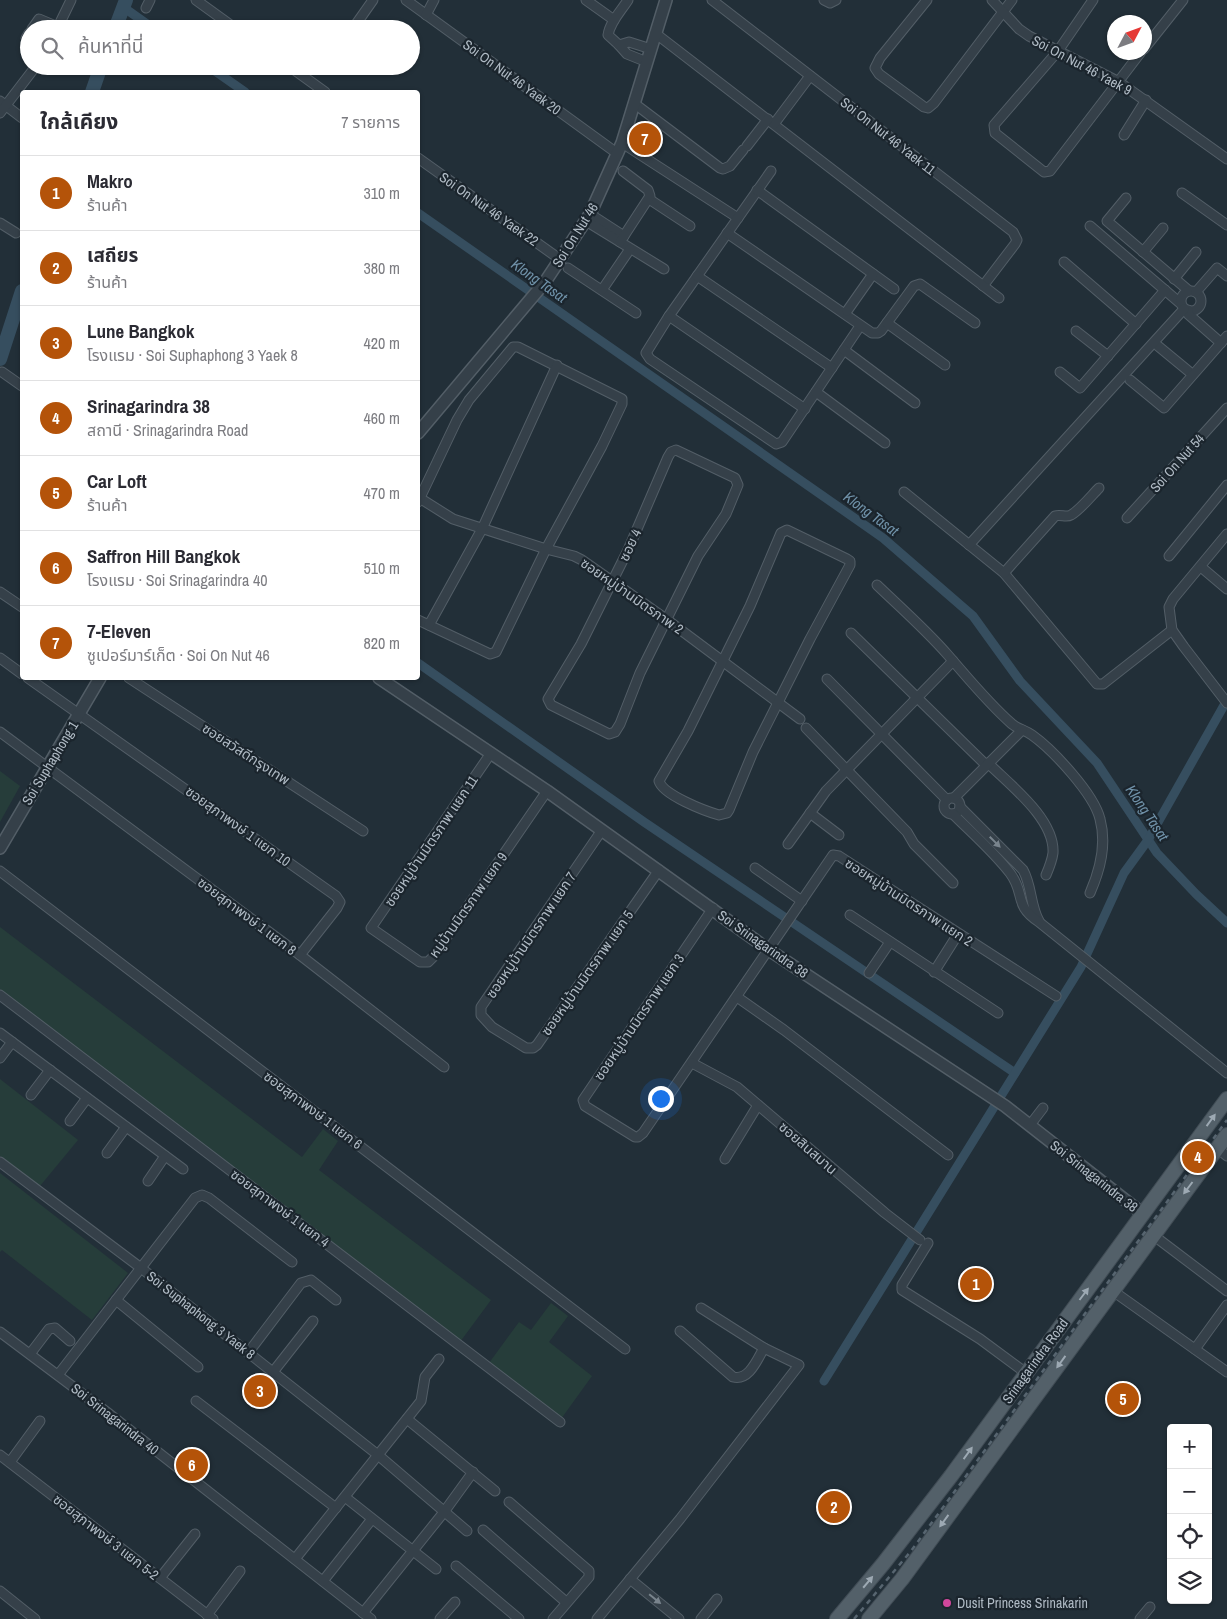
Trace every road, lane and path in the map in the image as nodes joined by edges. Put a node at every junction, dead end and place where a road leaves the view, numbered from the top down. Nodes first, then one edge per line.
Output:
1 (71, 0) edge
2 (196, 0) edge
3 (373, 0) edge
4 (406, 0) edge
5 (434, 0) edge
6 (586, 0) edge
7 (628, 0) edge
8 (666, 0) edge
9 (712, 0) edge
10 (824, 0) edge
11 (836, 0) edge
12 (926, 0) edge
13 (992, 0) edge
14 (1012, 0) edge
15 (1093, 0) edge
16 (1182, 0) edge
17 (1002, 12) junction
18 (426, 15) junction
19 (61, 20) edge
20 (224, 20) edge
21 (359, 20) edge
22 (614, 20) junction
23 (656, 33) junction
24 (1152, 39) edge
25 (619, 45) junction
26 (651, 49) junction
27 (1058, 51) junction
28 (1136, 60) edge
29 (647, 62) junction
30 (28, 75) edge
31 (302, 75) edge
32 (810, 76) junction
33 (1119, 82) junction
34 (323, 90) edge
35 (1146, 100) junction
36 (634, 104) junction
37 (2, 106) edge
38 (20, 117) edge
39 (771, 122) junction
40 (1124, 135) dead end
41 (620, 149) junction
42 (420, 159) edge
43 (1227, 159) edge
44 (771, 171) dead end
45 (623, 172) dead end
46 (757, 190) junction
47 (1182, 193) dead end
48 (1126, 198) dead end
49 (649, 199) junction
50 (588, 217) junction
51 (738, 218) junction
52 (0, 223) edge
53 (1227, 225) edge
54 (690, 226) dead end
55 (1090, 226) dead end
56 (1164, 228) dead end
57 (16, 233) dead end
58 (727, 233) junction
59 (622, 239) junction
60 (630, 249) junction
61 (1143, 252) junction
62 (1196, 252) dead end
63 (1064, 262) dead end
64 (565, 264) junction
65 (664, 269) dead end
66 (873, 274) junction
67 (697, 276) junction
68 (1227, 276) edge
69 (1174, 279) junction
70 (983, 286) junction
71 (894, 289) dead end
72 (602, 290) junction
73 (1165, 290) junction
74 (1192, 291) junction
75 (999, 298) dead end
76 (1184, 307) junction
77 (847, 311) dead end
78 (636, 313) dead end
79 (669, 316) junction
80 (887, 323) junction
81 (975, 323) dead end
82 (1136, 324) junction
83 (860, 326) junction
84 (1076, 330) dead end
85 (1224, 339) edge
86 (1158, 346) dead end
87 (844, 350) junction
88 (1108, 356) junction
89 (557, 365) junction
90 (946, 365) dead end
91 (832, 368) junction
92 (2, 372) dead end
93 (1060, 372) dead end
94 (1192, 374) junction
95 (1130, 380) dead end
96 (20, 385) edge
97 (816, 392) junction
98 (915, 403) dead end
99 (1227, 408) edge
100 (805, 409) junction
101 (420, 431) edge
102 (885, 443) dead end
103 (1227, 485) edge
104 (1099, 488) dead end
105 (904, 492) dead end
106 (420, 495) edge
107 (420, 500) edge
108 (1128, 518) dead end
109 (482, 529) junction
110 (1227, 534) edge
111 (969, 545) junction
112 (546, 549) junction
113 (1169, 556) dead end
114 (1201, 567) junction
115 (1004, 573) junction
116 (612, 580) junction
117 (877, 585) dead end
118 (1227, 589) edge
119 (0, 592) edge
120 (20, 606) edge
121 (666, 620) junction
122 (420, 621) edge
123 (429, 625) junction
124 (1172, 630) junction
125 (852, 633) dead end
126 (0, 658) edge
127 (953, 661) junction
128 (722, 662) junction
129 (20, 673) edge
130 (827, 679) dead end
131 (31, 680) edge
132 (99, 680) edge
133 (132, 680) edge
134 (382, 680) edge
135 (917, 697) junction
136 (779, 703) junction
137 (1227, 703) edge
138 (80, 713) junction
139 (800, 719) dead end
140 (806, 728) dead end
141 (1022, 730) junction
142 (0, 732) edge
143 (881, 733) junction
144 (491, 754) junction
145 (987, 764) junction
146 (48, 767) junction
147 (846, 771) junction
148 (547, 792) junction
149 (950, 799) junction
150 (960, 807) junction
151 (810, 813) junction
152 (953, 814) junction
153 (602, 830) junction
154 (363, 831) dead end
155 (839, 835) dead end
156 (788, 844) dead end
157 (0, 848) edge
158 (755, 868) dead end
159 (659, 870) junction
160 (0, 871) edge
161 (1046, 875) dead end
162 (953, 883) dead end
163 (1090, 893) dead end
164 (802, 901) junction
165 (713, 908) junction
166 (850, 915) dead end
167 (1040, 922) junction
168 (371, 928) joint
169 (958, 934) junction
170 (890, 942) junction
171 (769, 950) junction
172 (300, 955) junction
173 (934, 972) junction
174 (869, 973) dead end
175 (0, 995) edge
176 (1056, 996) dead end
177 (738, 997) junction
178 (998, 1013) dead end
179 (0, 1033) edge
180 (504, 1034) joint
181 (12, 1042) junction
182 (0, 1058) edge
183 (692, 1063) junction
184 (444, 1067) dead end
185 (50, 1070) junction
186 (1227, 1073) edge
187 (31, 1095) dead end
188 (87, 1098) junction
189 (1227, 1099) edge
190 (758, 1104) junction
191 (1043, 1108) dead end
192 (70, 1122) dead end
193 (1030, 1125) junction
194 (126, 1127) junction
195 (1227, 1135) edge
196 (1222, 1152) edge
197 (107, 1153) dead end
198 (948, 1155) dead end
199 (165, 1156) junction
200 (725, 1159) dead end
201 (0, 1162) edge
202 (183, 1170) dead end
203 (148, 1181) dead end
204 (1142, 1214) junction
205 (1153, 1235) junction
206 (292, 1262) dead end
207 (141, 1268) junction
208 (1112, 1291) junction
209 (1227, 1291) edge
210 (116, 1300) junction
211 (336, 1300) dead end
212 (1227, 1305) edge
213 (701, 1308) dead end
214 (313, 1321) dead end
215 (680, 1331) dead end
216 (0, 1332) edge
217 (70, 1341) dead end
218 (764, 1348) junction
219 (625, 1349) dead end
220 (1195, 1349) junction
221 (248, 1353) junction
222 (30, 1354) junction
223 (439, 1359) dead end
224 (198, 1367) dead end
225 (273, 1372) junction
226 (1227, 1372) edge
227 (1026, 1373) junction
228 (58, 1375) junction
229 (196, 1401) dead end
230 (407, 1419) junction
231 (40, 1421) dead end
232 (560, 1422) dead end
233 (0, 1455) edge
234 (378, 1455) junction
235 (10, 1462) junction
236 (473, 1472) junction
237 (495, 1490) dead end
238 (345, 1497) junction
239 (509, 1502) dead end
240 (336, 1508) junction
241 (444, 1512) junction
242 (372, 1518) junction
243 (483, 1530) dead end
244 (467, 1531) dead end
245 (195, 1534) dead end
246 (412, 1551) junction
247 (295, 1559) junction
248 (456, 1566) dead end
249 (436, 1569) dead end
250 (240, 1571) dead end
251 (160, 1578) junction
252 (630, 1579) junction
253 (323, 1580) junction
254 (0, 1591) edge
255 (717, 1599) dead end
256 (455, 1602) dead end
257 (566, 1602) junction
258 (1150, 1607) dead end
259 (363, 1613) junction
260 (210, 1617) edge
261 (35, 1619) edge
262 (371, 1619) edge
263 (440, 1619) edge
264 (519, 1619) edge
265 (553, 1619) edge
266 (597, 1619) edge
267 (679, 1619) edge
268 (701, 1619) edge
269 (837, 1619) edge
270 (869, 1619) edge
271 (1140, 1619) edge

1 - 19 street
2 - 20 street
3 - 21 street
4 - 18 street, Soi On Nut 46 Yaek 20
5 - 18 street
6 - 22 street
7 - 22 street
8 - 23 street, Soi On Nut 46
9 - 32 street, Soi On Nut 46 Yaek 11
10 - 11 street
12 - 17 street
13 - 17 street, Soi On Nut 46 Yaek 9
14 - 17 street
15 - 27 street
16 - 24 street
17 - 27 street, Soi On Nut 46 Yaek 9
18 - 41 street, Soi On Nut 46 Yaek 20
22 - 25 street
23 - 26 street, Soi On Nut 46
23 - 39 street
25 - 26 street
25 - 29 street
26 - 29 street, Soi On Nut 46
27 - 33 street, Soi On Nut 46 Yaek 9
27 - 33 street
28 - 33 street
29 - 36 street, Soi On Nut 46
30 - 37 street
31 - 34 street
32 - 39 street
32 - 70 street, Soi On Nut 46 Yaek 11
33 - 35 street, Soi On Nut 46 Yaek 9
35 - 40 street
35 - 43 street, Soi On Nut 46 Yaek 9
36 - 39 street
36 - 41 street, Soi On Nut 46
37 - 38 street
39 - 70 street
41 - 50 street, Soi On Nut 46
41 - 51 street, Soi On Nut 46 Yaek 20
42 - 64 street, Soi On Nut 46 Yaek 22
44 - 46 street
45 - 49 street
46 - 51 street
46 - 66 street
47 - 53 street
48 - 61 street
49 - 54 street
49 - 59 street
50 - 59 street
50 - 64 street, Soi On Nut 46
51 - 58 street
52 - 57 street
55 - 73 street
56 - 61 street
58 - 67 street
58 - 83 street
59 - 60 street
60 - 65 street
60 - 72 street
61 - 69 street
62 - 69 street
63 - 82 street
64 - 72 street, Soi On Nut 46 Yaek 22
64 - 101 street, Soi On Nut 46
66 - 71 street
66 - 77 street
67 - 79 street
67 - 91 street
68 - 74 street
69 - 74 street
70 - 75 street
72 - 78 street, Soi On Nut 46 Yaek 22
73 - 76 street
73 - 82 street
74 - 76 street
74 - 76 street
76 - 85 street
76 - 111 street
79 - 100 street
79 - 100 street
80 - 81 street
80 - 83 street
80 - 90 street
82 - 88 street
83 - 87 street
84 - 88 street
85 - 94 street
86 - 94 street
87 - 91 street
87 - 98 street
88 - 93 street
89 - 106 street
89 - 109 street
89 - 112 street
91 - 97 street
92 - 96 street
94 - 95 street
97 - 100 street
97 - 102 street
99 - 108 street, Soi On Nut 54
103 - 113 street
104 - 115 street
105 - 111 street
107 - 109 street, ซอยหมู่บ้านมิตรภาพ 2
109 - 112 street, ซอยหมู่บ้านมิตรภาพ 2
109 - 123 street
110 - 114 street
111 - 115 street
112 - 116 street, ซอยหมู่บ้านมิตรภาพ 2
112 - 123 street
114 - 118 street
114 - 124 street
115 - 124 street
116 - 121 street, ซอยหมู่บ้านมิตรภาพ 2
116 - 121 street, ซอย 4
116 - 121 street, ซอย 4
117 - 127 street
119 - 120 street
121 - 128 street, ซอยหมู่บ้านมิตรภาพ 2
122 - 123 street
124 - 137 street
125 - 135 street
126 - 129 street
127 - 135 street
127 - 141 street
128 - 136 street, ซอยหมู่บ้านมิตรภาพ 2
128 - 136 street
128 - 136 street
130 - 143 street
131 - 138 street, ซอยสุภาพงษ์ 1 แยก 10
132 - 138 street, Soi Suphaphong 1
133 - 154 street, ซอยสวัสดีกรุงเทพ
134 - 144 street, Soi Srinagarindra 38
135 - 143 street
135 - 145 street
136 - 139 street, ซอยหมู่บ้านมิตรภาพ 2
138 - 146 street, Soi Suphaphong 1
138 - 172 street, ซอยสุภาพงษ์ 1 แยก 10
140 - 147 street
141 - 145 street
141 - 163 street
142 - 146 street, ซอยสุภาพงษ์ 1 แยก 8
143 - 147 street
143 - 149 street
144 - 148 street, Soi Srinagarindra 38
144 - 168 street, ซอยหมู่บ้านมิตรภาพ แยก 11
145 - 149 street
145 - 161 street
146 - 157 street, Soi Suphaphong 1
146 - 172 street, ซอยสุภาพงษ์ 1 แยก 8
147 - 151 street
147 - 162 street
148 - 153 street, Soi Srinagarindra 38
148 - 168 street, หมู่บ้านมิตรภาพ แยก 9
149 - 150 street
149 - 152 street
150 - 152 street
150 -> 167 street
151 - 155 street
151 - 156 street
152 - 167 street
153 - 159 street, Soi Srinagarindra 38
153 - 180 street, ซอยหมู่บ้านมิตรภาพ แยก 7
158 - 164 street
159 - 165 street, Soi Srinagarindra 38
159 - 180 street, ซอยหมู่บ้านมิตรภาพ แยก 5
160 - 219 street, ซอยสุภาพงษ์ 1 แยก 6
164 - 169 street, ซอยหมู่บ้านมิตรภาพ แยก 2
164 - 171 street, ซอยหมู่บ้านมิตรภาพ แยก 2
165 - 171 street, Soi Srinagarindra 38
165 - 183 street, ซอยหมู่บ้านมิตรภาพ แยก 3
166 - 170 street
167 - 186 street
169 - 173 street
169 - 176 street, ซอยหมู่บ้านมิตรภาพ แยก 2
170 - 173 street
170 - 174 street
171 - 177 street, ซอยหมู่บ้านมิตรภาพ แยก 2
171 - 193 street, Soi Srinagarindra 38
172 - 184 street, ซอยสุภาพงษ์ 1 แยก 8
173 - 178 street
175 - 232 street, ซอยสุภาพงษ์ 1 แยก 4
177 - 183 street, ซอยหมู่บ้านมิตรภาพ แยก 2
177 - 198 street
179 - 181 street
181 - 182 street
181 - 185 street
183 - 190 street, ซอยสินสมาน
185 - 187 street
185 - 188 street
188 - 192 street
188 - 194 street
204 -> 189 main road, Srinagarindra Road
190 - 200 street
190 - 227 street, ซอยสินสมาน
191 - 193 street
193 - 204 street, Soi Srinagarindra 38
194 - 197 street
194 - 199 street
195 - 196 main road, Srinagarindra Road
196 -> 205 main road, Srinagarindra Road
199 - 202 street
199 - 203 street
201 - 207 street, Soi Suphaphong 3 Yaek 8
227 -> 204 main road, Srinagarindra Road
205 - 208 main road, Srinagarindra Road
205 - 209 street
206 - 207 street
207 - 210 street
207 - 221 street, Soi Suphaphong 3 Yaek 8
208 - 220 street
208 -> 270 main road, Srinagarindra Road
210 - 224 street
210 - 228 street
211 - 221 street
212 - 220 street
213 - 218 street
214 - 225 street
215 - 218 street
216 - 222 street, Soi Srinagarindra 40
217 - 222 street
218 - 252 street
220 - 226 street
221 - 225 street, Soi Suphaphong 3 Yaek 8
222 - 228 street, Soi Srinagarindra 40
223 - 230 street
225 - 234 street, Soi Suphaphong 3 Yaek 8
269 -> 227 main road, Srinagarindra Road
228 - 247 street, Soi Srinagarindra 40
229 - 240 street
230 - 234 street
230 - 236 street
231 - 235 street
233 - 235 street, ซอยสุภาพงษ์ 3 แยก 5-2
234 - 238 street
234 - 241 street, Soi Suphaphong 3 Yaek 8
235 - 251 street, ซอยสุภาพงษ์ 3 แยก 5-2
236 - 237 street
236 - 241 street
238 - 240 street
238 - 242 street
239 - 257 street
240 - 247 street
241 - 244 street, Soi Suphaphong 3 Yaek 8
241 - 246 street
242 - 246 street
242 - 253 street
243 - 257 street
245 - 251 street
246 - 249 street
246 - 259 street
247 - 253 street, Soi Srinagarindra 40
248 - 264 street
250 - 260 street
251 - 260 street, ซอยสุภาพงษ์ 3 แยก 5-2
252 - 266 street
252 -> 267 street
253 - 259 street, Soi Srinagarindra 40
254 - 261 street
255 - 268 street
256 - 263 street
257 - 265 street
258 - 271 street
259 - 262 street, Soi Srinagarindra 40

